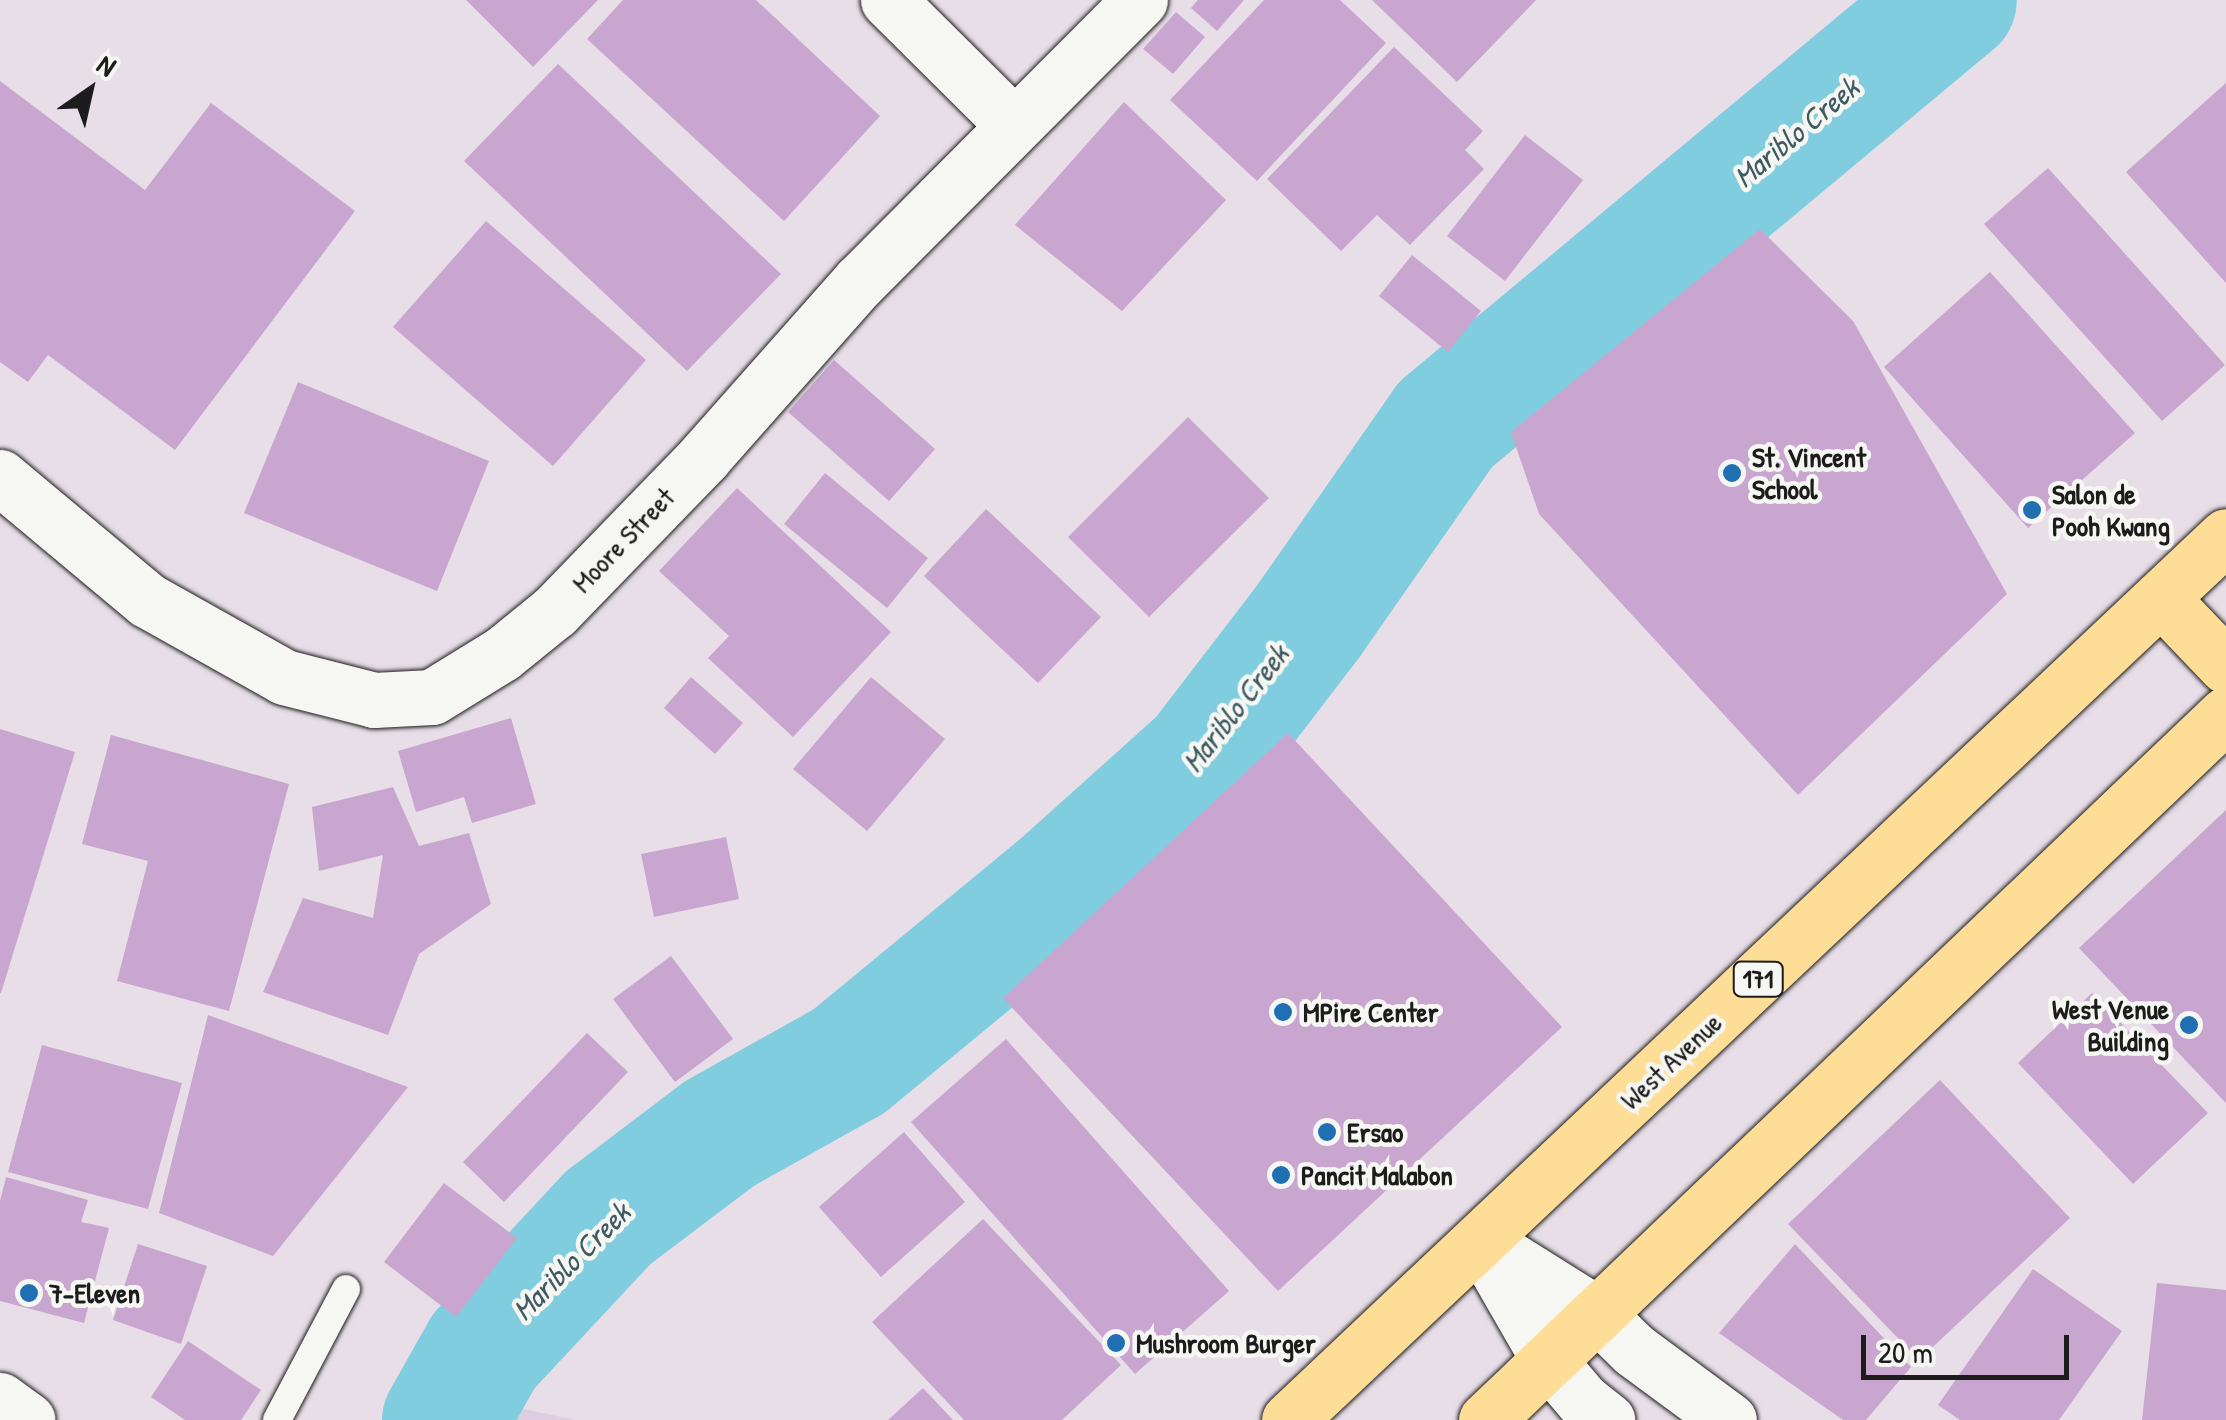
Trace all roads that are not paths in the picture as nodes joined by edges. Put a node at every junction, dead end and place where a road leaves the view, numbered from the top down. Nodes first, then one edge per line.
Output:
1 (888, 0) edge
2 (1140, 0) edge
3 (1012, 124) junction
4 (0, 477) edge
5 (2226, 536) edge
6 (2160, 598) junction
7 (2226, 666) edge
8 (2226, 714) edge
9 (1481, 1241) junction
10 (346, 1288) dead end
11 (1596, 1314) junction
12 (1550, 1362) junction
13 (0, 1400) edge
14 (28, 1420) edge
15 (277, 1420) edge
16 (1289, 1420) edge
17 (1486, 1420) edge
18 (1607, 1420) edge
19 (1729, 1420) edge

1 - 3 street
2 - 3 street, Moore Street
3 - 4 street, Moore Street
5 - 6 main road, West Avenue / 171
6 - 7 main road
6 - 9 main road, West Avenue / 171
8 - 11 main road
9 - 11 street
9 - 12 street
9 - 16 main road, West Avenue / 171
10 - 15 lane
11 - 12 main road
11 - 19 street
12 - 17 main road
12 - 18 street
13 - 14 street

